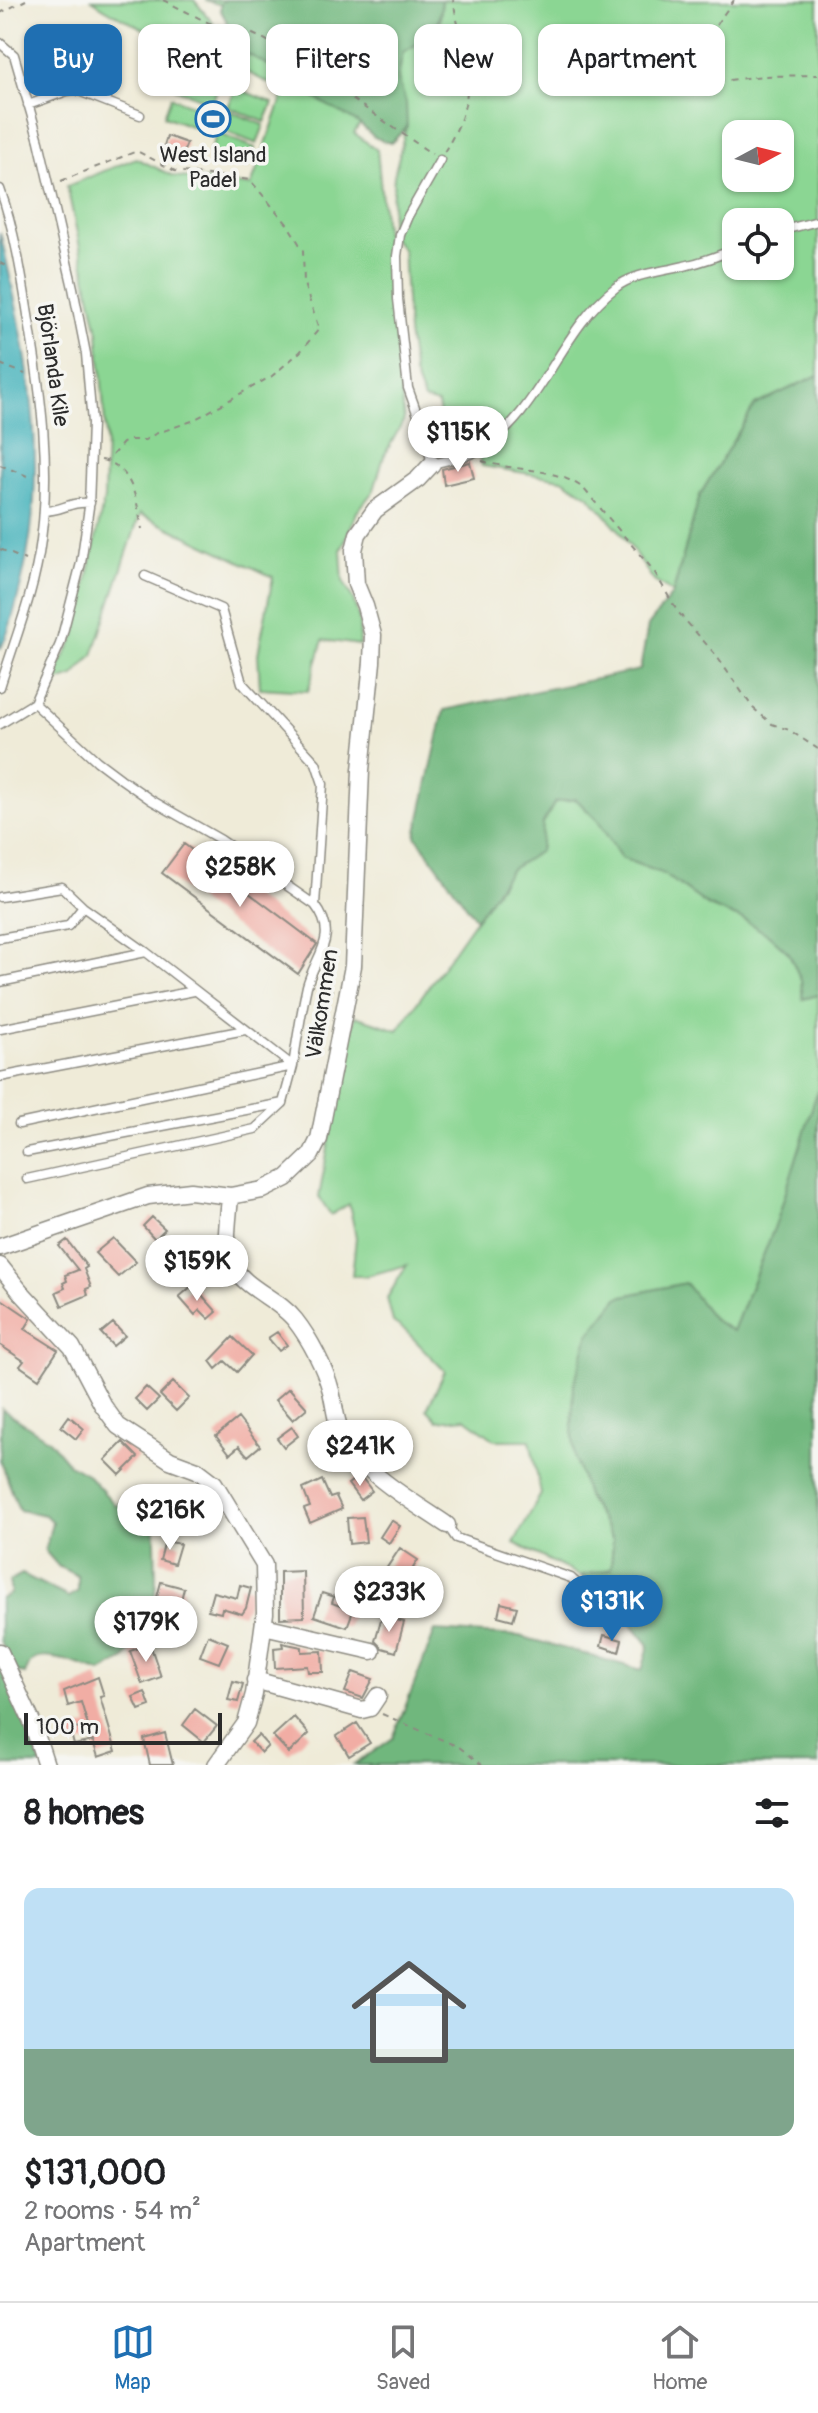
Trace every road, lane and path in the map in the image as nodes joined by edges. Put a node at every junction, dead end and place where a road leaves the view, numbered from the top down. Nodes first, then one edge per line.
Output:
1 (26, 0) edge
2 (163, 0) edge
3 (453, 0) edge
4 (734, 0) edge
5 (0, 13) edge
6 (0, 43) edge
7 (818, 75) edge
8 (28, 105) junction
9 (140, 115) dead end
10 (440, 160) junction
11 (49, 186) junction
12 (0, 189) edge
13 (818, 221) edge
14 (794, 227) edge
15 (722, 253) edge
16 (0, 263) edge
17 (10, 268) dead end
18 (0, 364) edge
19 (29, 376) dead end
20 (474, 453) junction
21 (92, 459) junction
22 (107, 461) junction
23 (432, 464) junction
24 (0, 465) edge
25 (37, 480) dead end
26 (90, 503) junction
27 (44, 511) junction
28 (142, 529) dead end
29 (0, 549) edge
30 (26, 561) dead end
31 (145, 576) dead end
32 (0, 687) edge
33 (34, 703) junction
34 (0, 724) edge
35 (818, 749) edge
36 (0, 897) edge
37 (315, 905) junction
38 (83, 907) junction
39 (0, 938) edge
40 (146, 952) junction
41 (308, 981) junction
42 (0, 982) edge
43 (194, 991) junction
44 (349, 994) junction
45 (0, 1029) edge
46 (245, 1030) junction
47 (293, 1066) junction
48 (0, 1077) edge
49 (283, 1103) junction
50 (19, 1124) dead end
51 (27, 1152) dead end
52 (27, 1179) dead end
53 (230, 1196) junction
54 (0, 1247) edge
55 (0, 1266) edge
56 (447, 1525) joint
57 (604, 1616) dead end
58 (264, 1626) junction
59 (372, 1651) dead end
60 (0, 1652) edge
61 (255, 1680) junction
62 (374, 1702) joint
63 (46, 1765) edge
64 (216, 1765) edge
65 (482, 1765) edge

1 - 5 path
2 - 10 path
3 - 10 path
4 - 7 path
6 - 8 lane
8 - 9 lane
8 - 11 lane
10 - 23 lane
11 - 21 lane
11 - 22 path
12 - 27 lane, Björlanda Kile
13 - 14 lane
15 - 20 lane
16 - 17 path
18 - 19 path
20 - 23 lane
20 - 35 path
21 - 22 path
21 - 26 lane
22 - 28 path
23 - 44 street, Välkommen
24 - 25 path
26 - 27 lane
26 - 33 lane
27 - 32 lane, Björlanda Kile
29 - 30 path
31 - 37 lane
33 - 34 lane
33 - 37 lane
36 - 38 lane
37 - 41 lane
38 - 39 lane
38 - 40 lane
40 - 42 lane
40 - 43 lane
41 - 44 path
41 - 47 lane
43 - 45 lane
43 - 46 lane
44 - 53 street, Välkommen
46 - 47 lane
46 - 48 lane
47 - 49 lane
47 - 50 lane
49 - 51 lane
49 - 52 lane
53 - 54 street, Välkommen
53 - 56 street
55 - 58 street
56 - 57 lane
58 - 59 street
58 - 61 street
60 - 63 street
61 - 62 street
61 - 64 street
62 - 65 path

